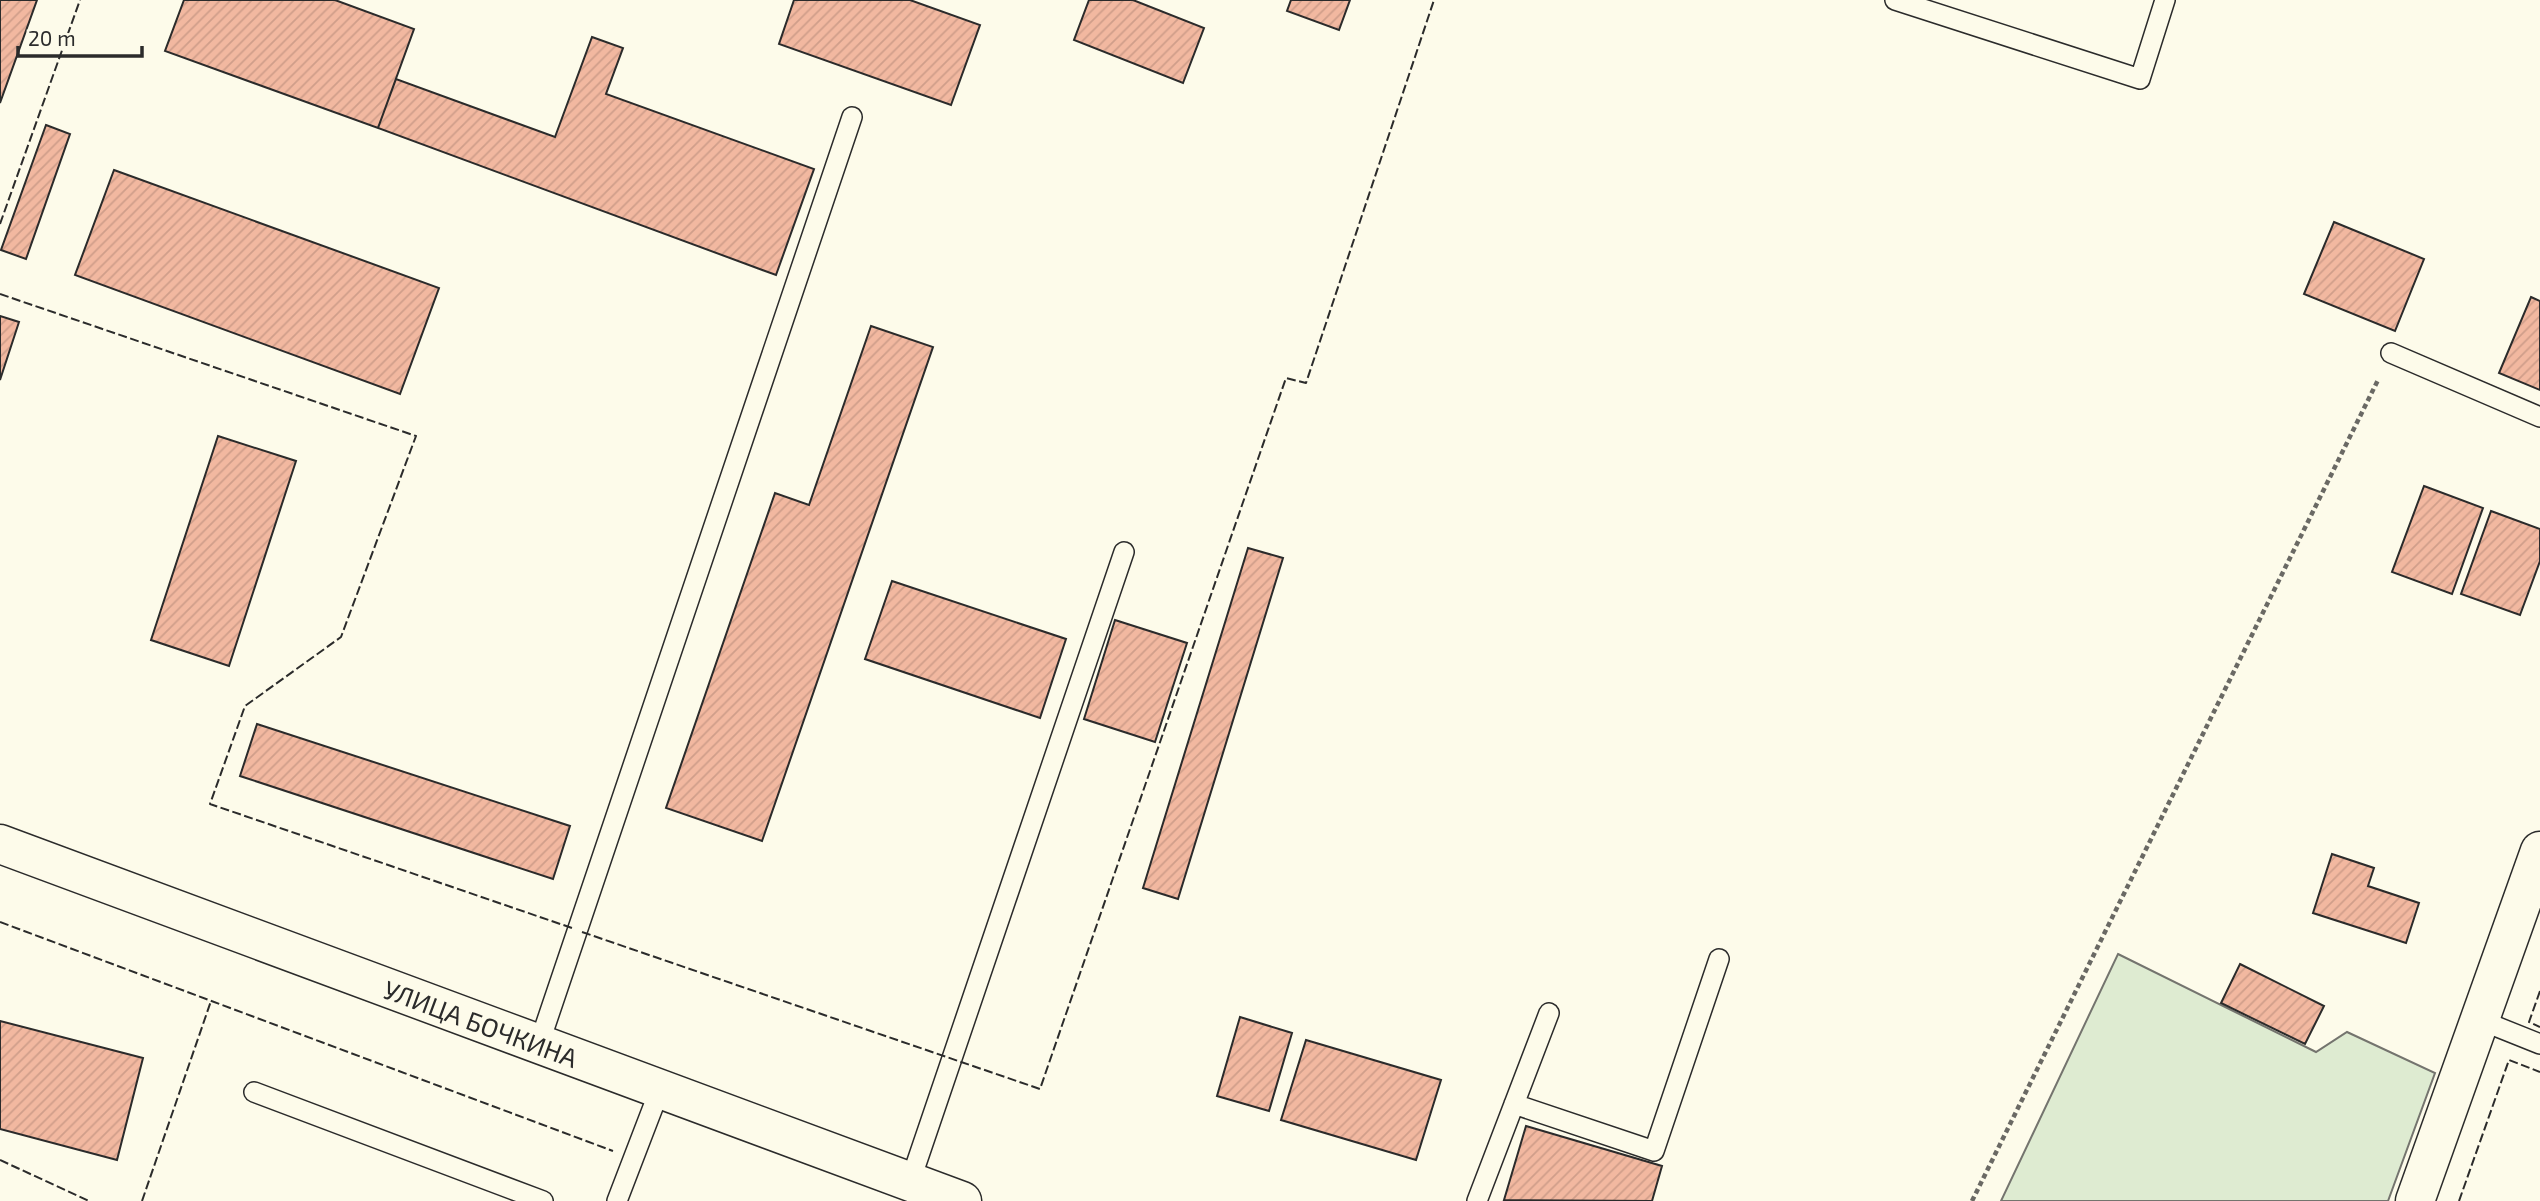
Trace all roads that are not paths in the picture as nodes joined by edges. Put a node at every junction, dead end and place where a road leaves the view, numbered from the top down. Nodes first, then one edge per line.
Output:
1 (1895, 0) edge
2 (2165, 0) edge
3 (852, 117) dead end
4 (2391, 354) road end
5 (2540, 417) edge
6 (1125, 552) dead end
7 (0, 844) edge
8 (2540, 852) edge
9 (1719, 959) dead end
10 (1549, 1013) dead end
11 (2480, 1020) junction
12 (539, 1044) junction
13 (2540, 1044) edge
14 (660, 1089) junction
15 (254, 1092) dead end
16 (1514, 1104) junction
17 (910, 1182) junction
18 (543, 1201) edge
19 (617, 1201) edge
20 (962, 1201) edge
21 (1477, 1201) edge
22 (2415, 1201) edge

1 - 2 lane
3 - 12 lane
4 - 5 lane
6 - 17 lane
7 - 12 street, УЛИЦА БОЧКИНА
8 - 11 street
9 - 16 lane
10 - 16 lane
11 - 13 lane
11 - 22 street
12 - 14 street, УЛИЦА БОЧКИНА
14 - 17 street, УЛИЦА БОЧКИНА
14 - 19 lane
15 - 18 lane
16 - 21 lane
17 - 20 street, УЛИЦА БОЧКИНА

